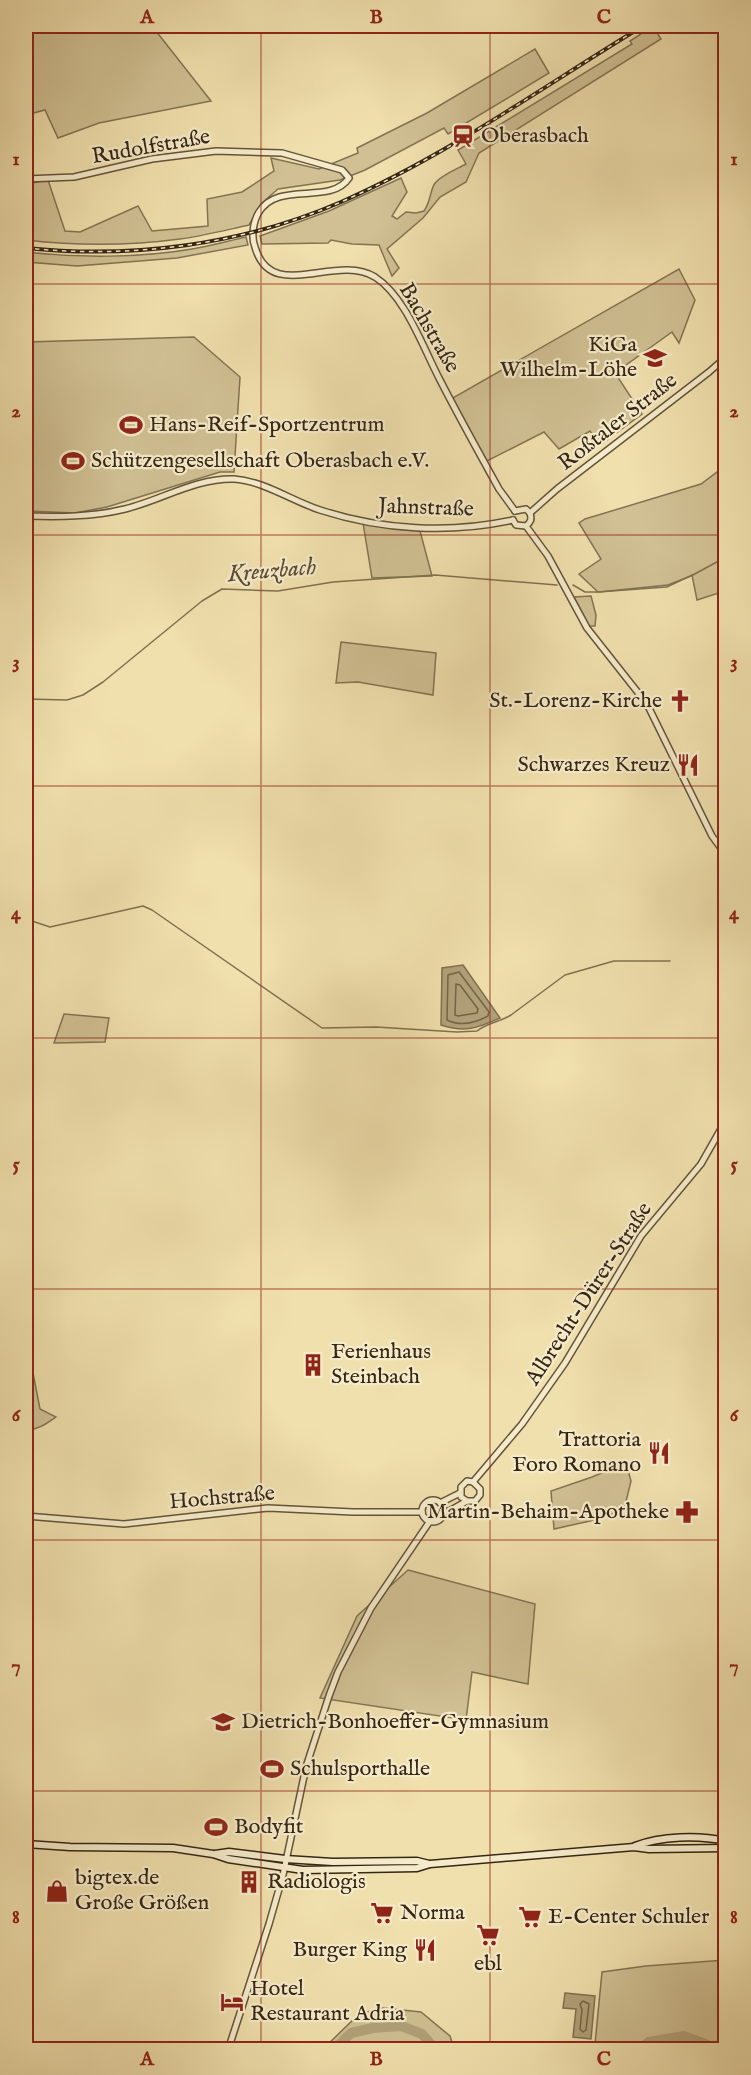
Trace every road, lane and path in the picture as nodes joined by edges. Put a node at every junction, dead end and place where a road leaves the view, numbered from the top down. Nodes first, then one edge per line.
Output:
1 (349, 178) joint
2 (26, 179) edge
3 (726, 357) edge
4 (515, 511) junction
5 (530, 513) junction
6 (26, 516) edge
7 (513, 520) junction
8 (526, 526) junction
9 (726, 855) edge
10 (726, 1120) edge
11 (473, 1482) junction
12 (460, 1493) junction
13 (467, 1501) junction
14 (440, 1503) junction
15 (422, 1512) junction
16 (444, 1514) junction
17 (26, 1516) edge
18 (430, 1521) junction
19 (726, 1841) edge
20 (26, 1844) edge
21 (634, 1846) junction
22 (726, 1848) edge
23 (213, 1854) junction
24 (285, 1859) junction
25 (430, 1864) junction
26 (284, 1868) junction
27 (228, 2049) edge

1 - 2 street, Rudolfstraße
1 - 4 street, Bachstraße
3 - 5 street, Roßtaler Straße
4 - 5 street
4 - 7 street
5 - 8 street
6 - 7 street, Jahnstraße
7 - 8 street
8 - 9 street
10 - 11 street, Albrecht-Dürer-Straße
11 - 12 street, Albrecht-Dürer-Straße
11 - 13 street, Albrecht-Dürer-Straße
12 - 13 street
12 - 14 street
13 - 16 street
14 - 15 street
14 - 16 street
15 - 17 street, Hochstraße
15 - 18 street
16 - 18 street
18 - 24 street
19 - 21 main road
20 - 23 main road
21 - 22 main road
21 - 25 main road
23 - 24 main road
23 - 26 main road
24 - 25 main road
24 - 26 street
25 - 26 main road
26 - 27 street

